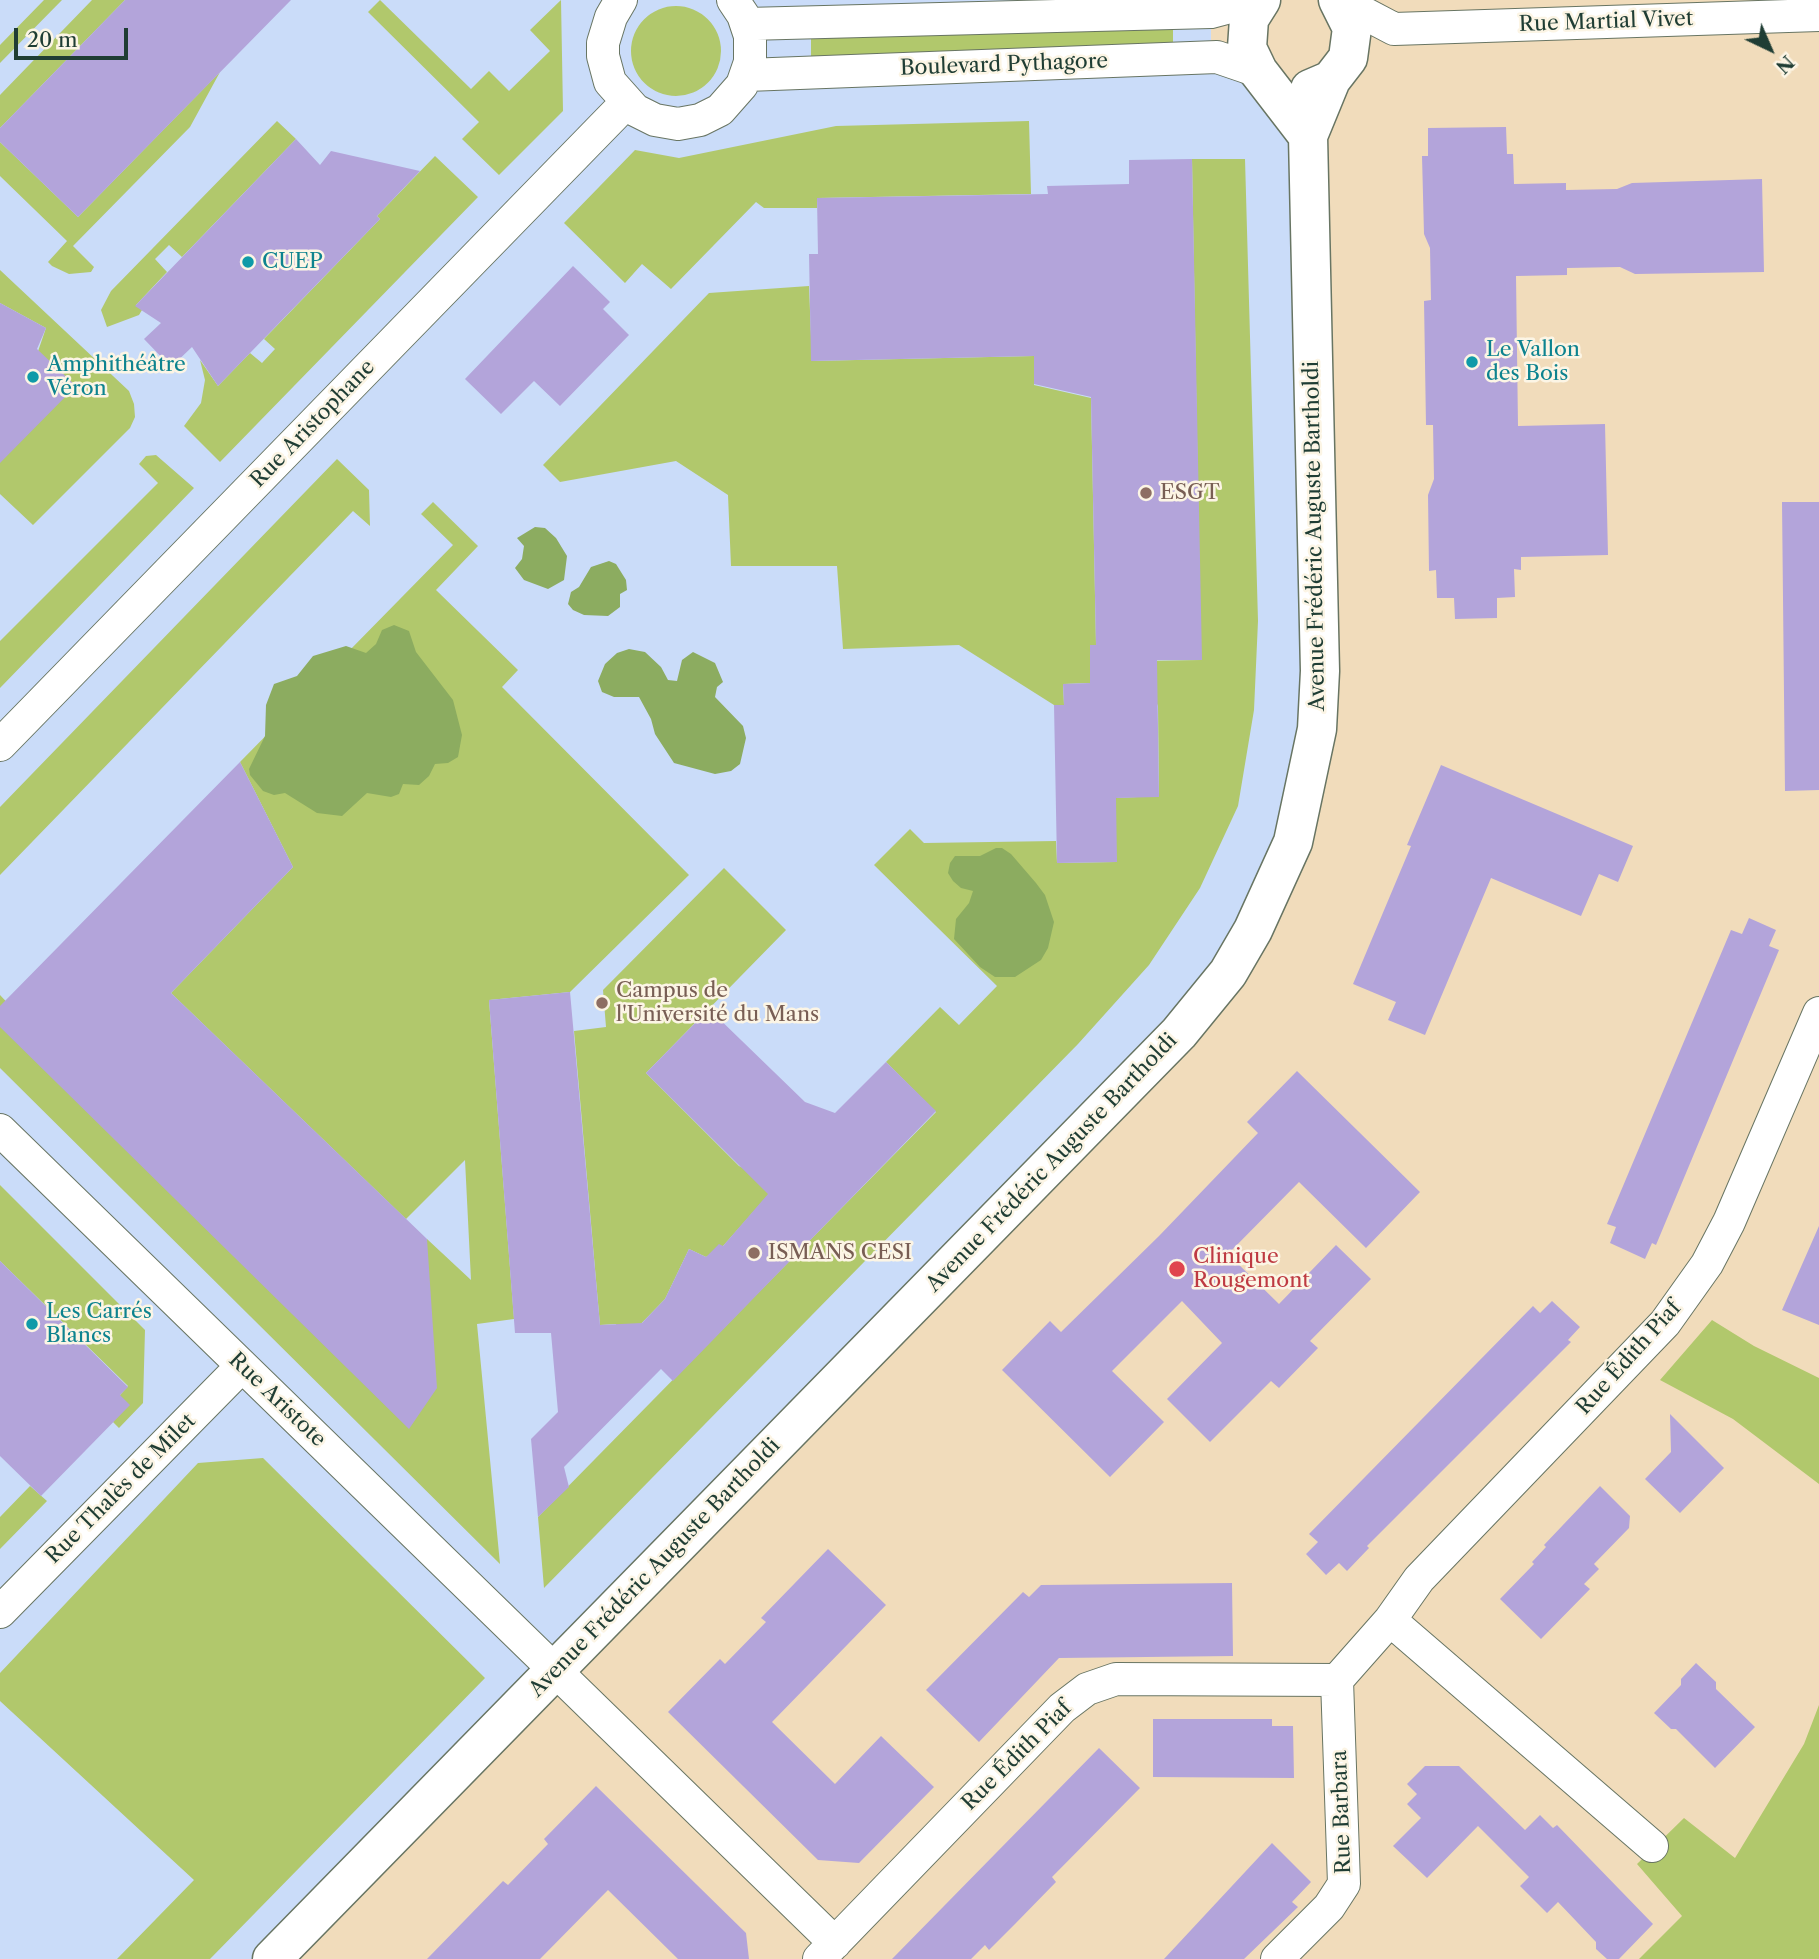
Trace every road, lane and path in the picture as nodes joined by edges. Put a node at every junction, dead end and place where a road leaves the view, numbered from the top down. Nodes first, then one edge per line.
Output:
1 (621, 0) edge
2 (1259, 0) edge
3 (1338, 0) edge
4 (740, 12) edge
5 (1819, 15) edge
6 (1394, 29) junction
7 (1338, 73) junction
8 (747, 75) junction
9 (1263, 76) junction
10 (626, 103) junction
11 (1308, 136) junction
12 (0, 745) edge
13 (1819, 1013) edge
14 (0, 1130) edge
15 (242, 1366) junction
16 (0, 1612) edge
17 (1390, 1620) junction
18 (555, 1670) junction
19 (1337, 1680) junction
20 (1652, 1846) dead end
21 (827, 1951) edge
22 (272, 1959) edge
23 (1277, 1959) edge

1 - 10 street
2 - 4 street
2 - 9 street
3 - 6 street, Rue Martial Vivet
3 - 7 street, Avenue Frédéric Auguste Bartholdi
4 - 8 street
5 - 6 street, Rue Martial Vivet
6 - 7 street
7 - 9 street
7 - 11 street, Avenue Frédéric Auguste Bartholdi
8 - 9 street, Boulevard Pythagore
8 - 10 street
9 - 11 street
10 - 12 street, Rue Aristophane
11 - 18 street, Avenue Frédéric Auguste Bartholdi
13 - 17 street, Rue Édith Piaf
14 - 15 street, Rue Aristote
15 - 16 street, Rue Thalès de Milet
15 - 18 street, Rue Aristote
17 - 19 street, Rue Édith Piaf
17 - 20 street
18 - 21 street, Rue Édith Piaf
18 - 22 street, Avenue Frédéric Auguste Bartholdi
19 - 21 street, Rue Édith Piaf
19 - 23 street, Rue Barbara

